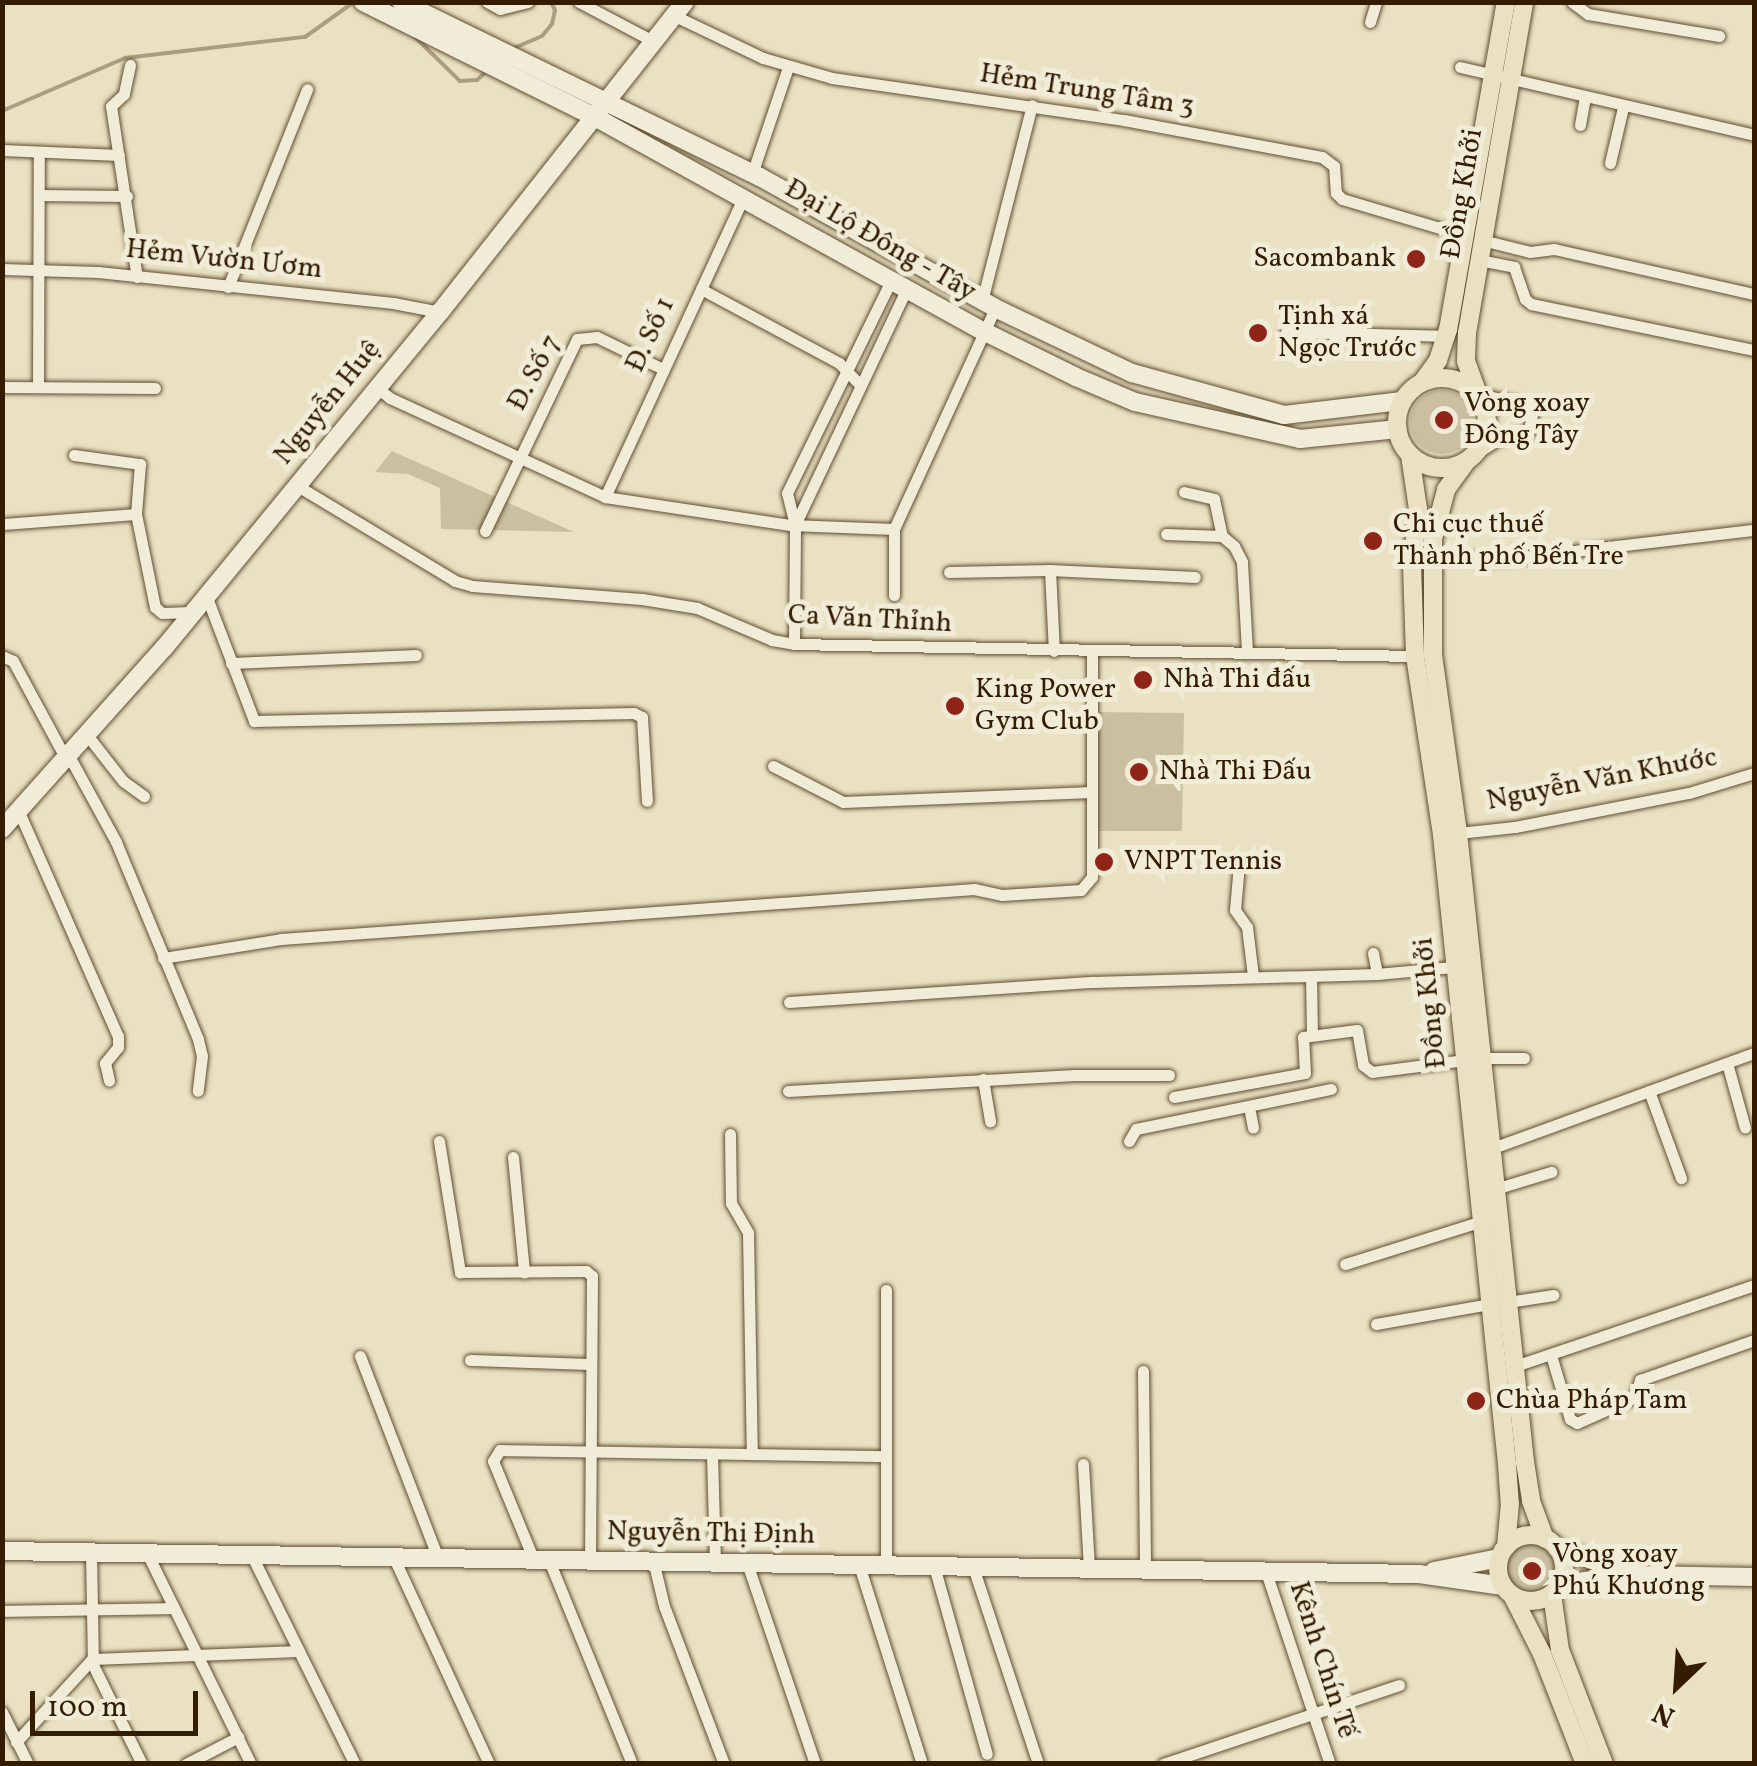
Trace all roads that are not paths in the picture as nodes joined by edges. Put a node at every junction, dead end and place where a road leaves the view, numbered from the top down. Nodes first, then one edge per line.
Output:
1 (362, 2) edge
2 (400, 2) edge
3 (487, 2) edge
4 (528, 2) edge
5 (579, 2) edge
6 (1376, 2) edge
7 (1506, 2) edge
8 (1524, 2) edge
9 (1572, 2) edge
10 (680, 9) edge
11 (1370, 22) dead end
12 (1719, 36) dead end
13 (655, 42) junction
14 (130, 65) dead end
15 (788, 67) junction
16 (1460, 67) dead end
17 (1503, 78) junction
18 (306, 89) dead end
19 (1585, 96) junction
20 (608, 102) junction
21 (1032, 105) junction
22 (1623, 107) junction
23 (596, 117) junction
24 (1580, 124) dead end
25 (1754, 135) edge
26 (2, 150) edge
27 (39, 154) junction
28 (119, 155) junction
29 (1610, 163) dead end
30 (752, 174) junction
31 (39, 195) junction
32 (127, 196) junction
33 (744, 196) junction
34 (1474, 238) junction
35 (1479, 260) junction
36 (2, 269) edge
37 (38, 269) junction
38 (137, 277) junction
39 (900, 284) junction
40 (228, 287) junction
41 (700, 289) junction
42 (1754, 294) edge
43 (988, 305) junction
44 (440, 312) junction
45 (985, 332) junction
46 (1286, 332) dead end
47 (1446, 336) junction
48 (1754, 350) edge
49 (663, 369) junction
50 (848, 370) junction
51 (1422, 381) junction
52 (860, 385) junction
53 (2, 387) edge
54 (38, 387) junction
55 (376, 387) junction
56 (154, 388) dead end
57 (1478, 394) junction
58 (1402, 401) junction
59 (1397, 429) junction
60 (74, 455) dead end
61 (1410, 455) junction
62 (1472, 457) junction
63 (520, 458) junction
64 (296, 485) junction
65 (1184, 492) dead end
66 (605, 497) junction
67 (136, 514) junction
68 (3, 524) edge
69 (795, 526) junction
70 (894, 529) junction
71 (1754, 530) edge
72 (486, 531) dead end
73 (1166, 534) dead end
74 (1222, 536) junction
75 (1432, 556) junction
76 (1050, 570) junction
77 (949, 572) dead end
78 (1195, 577) dead end
79 (894, 594) dead end
80 (206, 595) junction
81 (192, 612) junction
82 (794, 644) junction
83 (1092, 650) junction
84 (1247, 650) junction
85 (1054, 651) junction
86 (416, 654) dead end
87 (2, 656) edge
88 (1415, 656) junction
89 (230, 664) junction
90 (87, 736) junction
91 (68, 758) junction
92 (772, 766) dead end
93 (1754, 773) edge
94 (1092, 792) junction
95 (144, 796) dead end
96 (646, 801) dead end
97 (19, 812) junction
98 (2, 828) edge
99 (1458, 833) junction
100 (1239, 864) dead end
101 (1373, 953) dead end
102 (163, 958) junction
103 (1453, 967) junction
104 (1378, 974) junction
105 (1254, 976) junction
106 (1311, 977) junction
107 (789, 1002) dead end
108 (1312, 1035) junction
109 (1754, 1053) edge
110 (1472, 1058) junction
111 (1524, 1058) dead end
112 (1727, 1063) junction
113 (1169, 1074) dead end
114 (983, 1079) junction
115 (109, 1081) dead end
116 (1330, 1089) dead end
117 (788, 1090) dead end
118 (198, 1091) dead end
119 (1649, 1091) junction
120 (1174, 1097) dead end
121 (1249, 1107) junction
122 (990, 1121) dead end
123 (1253, 1128) dead end
124 (1745, 1128) dead end
125 (730, 1134) dead end
126 (1128, 1140) dead end
127 (439, 1141) dead end
128 (1490, 1150) junction
129 (513, 1157) dead end
130 (1551, 1172) dead end
131 (1681, 1178) dead end
132 (1495, 1188) junction
133 (1482, 1221) junction
134 (1345, 1264) dead end
135 (524, 1272) junction
136 (1754, 1285) edge
137 (886, 1290) dead end
138 (1552, 1294) dead end
139 (1499, 1303) junction
140 (1376, 1324) dead end
141 (1754, 1340) edge
142 (1552, 1355) junction
143 (360, 1356) dead end
144 (470, 1360) dead end
145 (591, 1364) junction
146 (1515, 1366) junction
147 (1143, 1370) dead end
148 (590, 1452) junction
149 (712, 1454) junction
150 (752, 1454) junction
151 (886, 1456) junction
152 (1083, 1464) dead end
153 (1551, 1544) junction
154 (2, 1551) edge
155 (91, 1552) junction
156 (1503, 1552) junction
157 (147, 1553) junction
158 (252, 1554) junction
159 (393, 1556) junction
160 (437, 1556) junction
161 (541, 1558) junction
162 (590, 1559) junction
163 (653, 1560) junction
164 (715, 1562) junction
165 (746, 1563) junction
166 (859, 1565) junction
167 (886, 1565) junction
168 (934, 1566) junction
169 (973, 1567) junction
170 (1090, 1569) junction
171 (1145, 1570) junction
172 (1266, 1572) junction
173 (1419, 1574) junction
174 (1634, 1575) junction
175 (1754, 1577) edge
176 (1556, 1589) junction
177 (1508, 1591) junction
178 (91, 1608) junction
179 (174, 1608) junction
180 (2, 1611) edge
181 (300, 1651) junction
182 (197, 1654) junction
183 (92, 1658) junction
184 (1399, 1685) dead end
185 (1565, 1693) junction
186 (1312, 1710) junction
187 (2, 1712) edge
188 (238, 1737) junction
189 (16, 1742) junction
190 (987, 1754) dead end
191 (28, 1764) edge
192 (142, 1764) edge
193 (186, 1764) edge
194 (251, 1764) edge
195 (355, 1764) edge
196 (489, 1764) edge
197 (632, 1764) edge
198 (724, 1764) edge
199 (814, 1764) edge
200 (922, 1764) edge
201 (1038, 1764) edge
202 (1163, 1764) edge
203 (1330, 1764) edge
204 (1584, 1764) edge
205 (1604, 1764) edge

1 - 23 main road, Đại Lộ Đông - Tây
2 - 20 main road, Đại Lộ Đông - Tây
3 - 4 street
5 - 13 street
6 - 11 street
7 - 17 main road, Đồng Khởi
8 - 17 main road, Đồng Khởi
9 - 12 street
10 - 13 main road, Nguyễn Huệ
10 - 15 street, Hẻm Trung Tâm 3
13 - 20 main road, Nguyễn Huệ
14 - 28 street
15 - 21 street, Hẻm Trung Tâm 3
15 - 30 street
16 - 17 street
17 - 19 street
17 - 34 main road, Đồng Khởi
18 - 40 street
19 - 22 street
19 - 24 street
20 - 23 main road, Nguyễn Huệ
20 - 30 main road, Đại Lộ Đông - Tây
21 - 34 street, Hẻm Trung Tâm 3
21 - 43 street
22 - 25 street
22 - 29 street
23 - 33 main road, Đại Lộ Đông - Tây
23 - 44 main road, Nguyễn Huệ
26 - 27 street
27 - 28 street
27 - 31 street
28 - 32 street
30 - 43 main road, Đại Lộ Đông - Tây
31 - 32 street
31 - 37 street
32 - 38 street
33 - 39 main road, Đại Lộ Đông - Tây
33 - 41 street, Đ. Số 1
34 - 35 main road, Đồng Khởi
34 - 42 street
34 - 47 main road, Đồng Khởi
35 - 48 street
35 - 57 main road, Đồng Khởi
36 - 37 street, Hẻm Vườn Ươm
37 - 38 street, Hẻm Vườn Ươm
37 - 54 street
38 - 40 street, Hẻm Vườn Ươm
39 - 45 main road, Đại Lộ Đông - Tây
39 - 50 street
39 - 52 street
40 - 44 street, Hẻm Vườn Ươm
41 - 49 street, Đ. Số 1
41 - 50 street
43 - 45 street
43 - 58 main road, Đại Lộ Đông - Tây
44 - 55 main road, Nguyễn Huệ
45 - 59 main road, Đại Lộ Đông - Tây
45 - 70 street
46 - 47 street
47 - 51 main road, Đồng Khởi
49 - 63 street, Đ. Số 7
49 - 66 street, Đ. Số 1
50 - 52 street
50 - 69 street
51 - 57 main road
51 - 58 main road
52 - 69 street
53 - 54 street
54 - 56 street
55 - 63 street
55 - 64 main road, Nguyễn Huệ
57 - 62 main road
57 - 62 street
58 - 59 main road
59 - 61 main road
60 - 67 street
61 - 62 main road
61 - 88 main road, Đồng Khởi
62 - 75 main road, Đồng Khởi
63 - 66 street
63 - 72 street
64 - 80 main road, Nguyễn Huệ
64 - 82 street, Ca Văn Thỉnh
65 - 74 street
66 - 69 street
67 - 68 street
67 - 81 street
69 - 70 street
69 - 82 street
70 - 79 street
71 - 75 street
73 - 74 street
74 - 84 street
75 - 99 main road, Đồng Khởi
76 - 77 street
76 - 78 street
76 - 85 street
80 - 81 main road, Nguyễn Huệ
80 - 89 street
81 - 90 main road, Nguyễn Huệ
82 - 85 street, Ca Văn Thỉnh
83 - 84 street, Ca Văn Thỉnh
83 - 85 street, Ca Văn Thỉnh
83 - 94 street
84 - 88 street, Ca Văn Thỉnh
86 - 89 street
87 - 91 street
88 - 103 main road, Đồng Khởi
89 - 96 street
90 - 91 main road, Nguyễn Huệ
90 - 95 street
91 - 97 main road, Nguyễn Huệ
91 - 102 street
92 - 94 street
93 - 99 street, Nguyễn Văn Khước
94 - 102 street
97 - 98 main road, Nguyễn Huệ
97 - 115 street
99 - 110 main road, Đồng Khởi
100 - 105 street
101 - 104 street
102 - 118 street
103 - 104 street
103 - 110 main road, Đồng Khởi
104 - 106 street
105 - 106 street
105 - 107 street
106 - 108 street
108 - 110 street
108 - 120 street
109 - 112 street
110 - 111 street
110 - 128 main road, Đồng Khởi
110 - 133 main road, Đồng Khởi
112 - 119 street
112 - 124 street
113 - 114 street
114 - 117 street
114 - 122 street
116 - 121 street
119 - 128 street
119 - 131 street
121 - 123 street
121 - 126 street
125 - 150 street
127 - 135 street
128 - 132 main road, Đồng Khởi
129 - 135 street
130 - 132 street
132 - 139 main road, Đồng Khởi
133 - 134 street
133 - 139 main road, Đồng Khởi
135 - 145 street
136 - 142 street
137 - 151 street
138 - 139 street
139 - 140 street
139 - 146 main road, Đồng Khởi
139 - 156 main road, Đồng Khởi
141 - 142 street
142 - 146 street
143 - 160 street
144 - 145 street
145 - 148 street
146 - 153 main road, Đồng Khởi
147 - 171 street
148 - 149 street
148 - 161 street
148 - 162 street
149 - 150 street
149 - 164 street
150 - 151 street
151 - 167 street
152 - 170 street
153 - 156 main road
153 - 174 main road
153 - 176 main road
154 - 155 main road, Nguyễn Thị Định
155 - 157 main road, Nguyễn Thị Định
155 - 178 street
156 - 173 main road, Nguyễn Thị Định
156 - 177 main road
157 - 158 main road, Nguyễn Thị Định
157 - 179 street
158 - 159 main road, Nguyễn Thị Định
158 - 181 street
159 - 160 main road, Nguyễn Thị Định
159 - 196 street
160 - 161 main road, Nguyễn Thị Định
161 - 162 main road, Nguyễn Thị Định
161 - 197 street
162 - 163 main road, Nguyễn Thị Định
163 - 164 main road, Nguyễn Thị Định
163 - 198 street
164 - 165 main road, Nguyễn Thị Định
165 - 166 main road, Nguyễn Thị Định
165 - 199 street
166 - 167 main road, Nguyễn Thị Định
166 - 200 street
167 - 168 main road, Nguyễn Thị Định
168 - 169 main road, Nguyễn Thị Định
168 - 190 street
169 - 170 main road, Nguyễn Thị Định
169 - 201 street
170 - 171 main road, Nguyễn Thị Định
171 - 172 main road, Nguyễn Thị Định
172 - 173 main road, Nguyễn Thị Định
172 - 186 street, Kênh Chín Tế
173 - 177 main road, Nguyễn Thị Định
174 - 175 main road
174 - 176 main road
176 - 177 main road
176 - 185 main road
177 - 185 main road
178 - 179 street
178 - 180 street
178 - 183 street
179 - 182 street
181 - 182 street
181 - 195 street
182 - 183 street
182 - 188 street
183 - 189 street
183 - 192 street
184 - 186 street
185 - 204 main road
185 - 205 main road
186 - 202 street
186 - 203 street, Kênh Chín Tế
187 - 189 street
188 - 193 street
188 - 194 street
189 - 191 street

